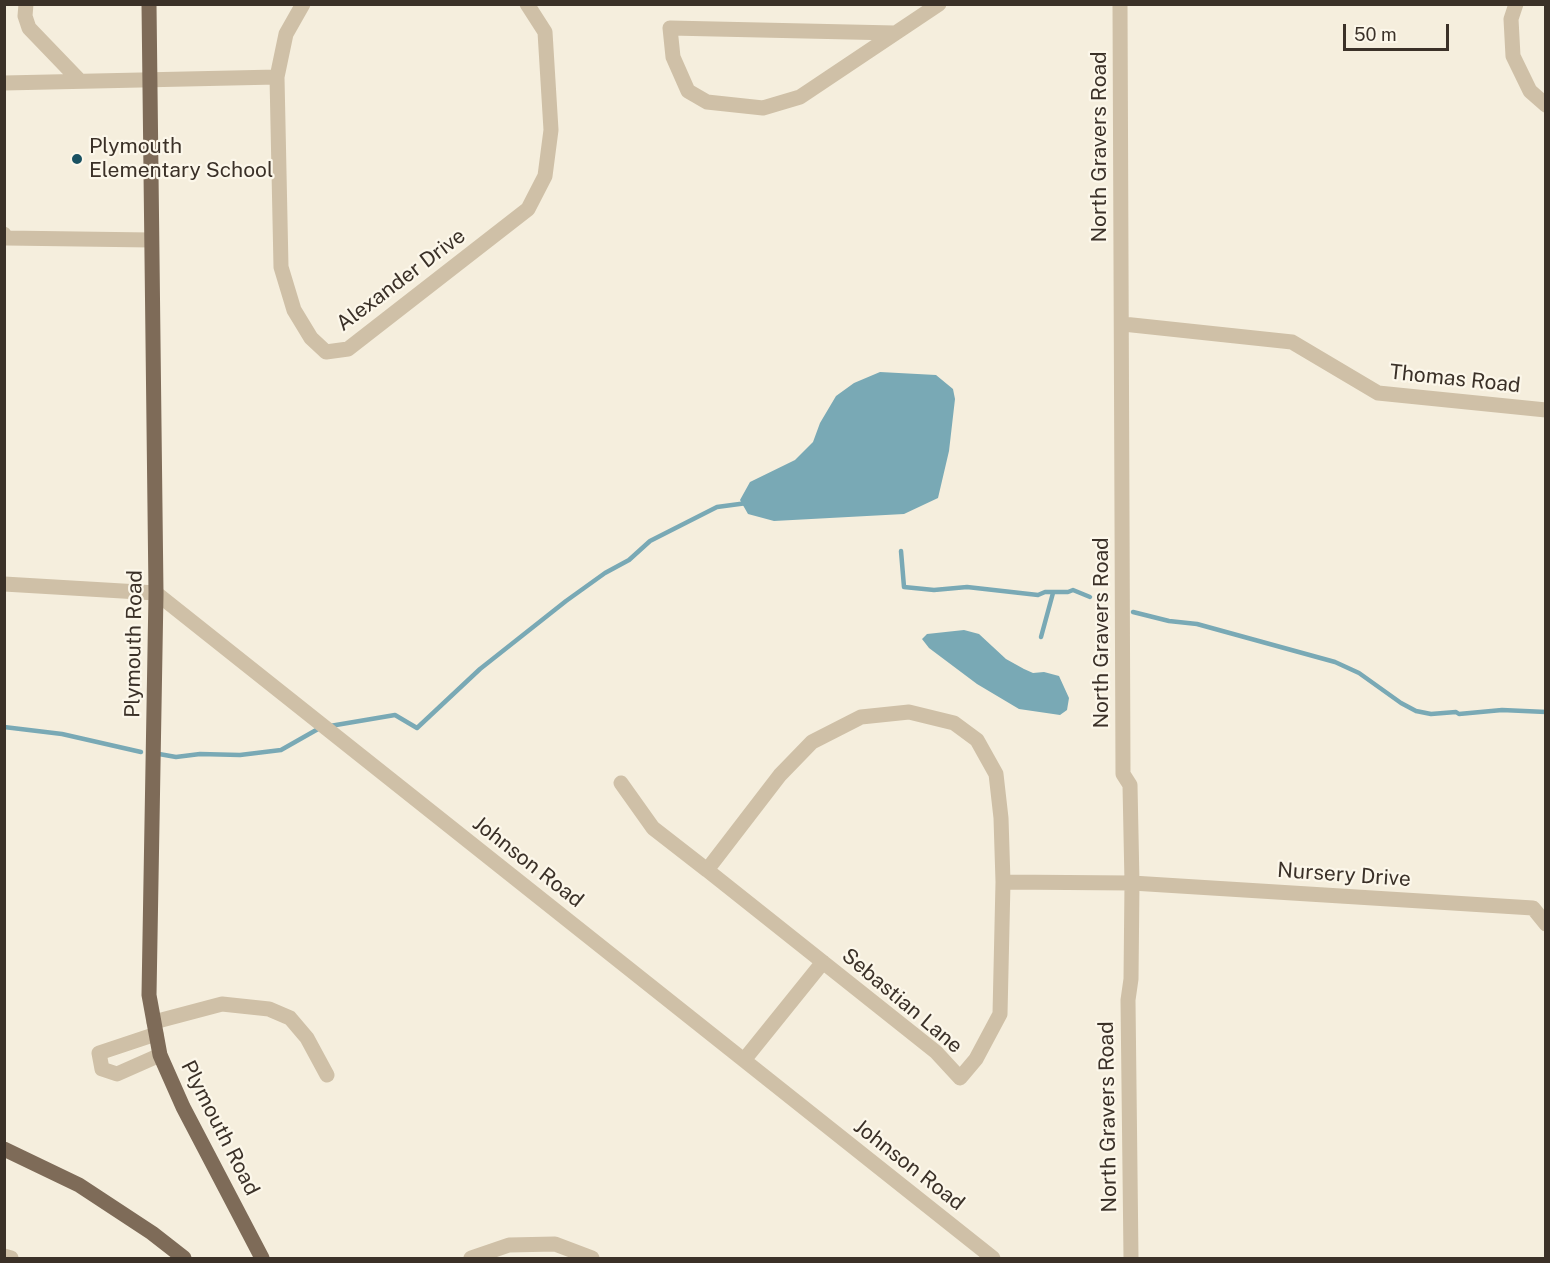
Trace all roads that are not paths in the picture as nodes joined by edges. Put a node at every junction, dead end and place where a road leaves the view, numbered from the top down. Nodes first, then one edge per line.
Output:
1 (26, 4) edge
2 (149, 4) edge
3 (303, 4) edge
4 (527, 4) edge
5 (939, 4) edge
6 (1120, 4) edge
7 (1516, 4) edge
8 (895, 33) junction
9 (277, 76) junction
10 (150, 78) junction
11 (80, 81) junction
12 (4, 83) edge
13 (1545, 105) edge
14 (4, 234) edge
15 (151, 240) junction
16 (1123, 324) junction
17 (1545, 410) edge
18 (4, 584) edge
19 (156, 593) junction
20 (621, 783) dead end
21 (707, 870) junction
22 (1003, 882) junction
23 (1131, 883) junction
24 (1545, 924) edge
25 (823, 962) junction
26 (155, 1028) junction
27 (160, 1055) junction
28 (744, 1060) junction
29 (327, 1075) dead end
30 (4, 1149) edge
31 (4, 1257) edge
32 (11, 1258) edge
33 (184, 1258) edge
34 (262, 1258) edge
35 (471, 1258) edge
36 (592, 1258) edge
37 (993, 1258) edge
38 (1131, 1258) edge

1 - 11 street
2 - 10 main road, Plymouth Road
3 - 9 street, Alexander Drive
4 - 9 street, Alexander Drive
5 - 8 street
6 - 16 street, North Gravers Road
7 - 13 street
8 - 8 street
9 - 10 street
10 - 11 street
10 - 15 main road, Plymouth Road
11 - 12 street
14 - 15 street
15 - 19 main road, Plymouth Road
16 - 17 street, Thomas Road
16 - 23 street, North Gravers Road
18 - 19 street
19 - 26 main road, Plymouth Road
19 - 28 street, Johnson Road
20 - 21 street, Sebastian Lane
21 - 22 street, Sebastian Lane
21 - 25 street, Sebastian Lane
22 - 23 street
22 - 25 street, Sebastian Lane
23 - 24 street, Nursery Drive
23 - 38 street, North Gravers Road
25 - 28 street, Sebastian Lane
26 - 27 main road, Plymouth Road
26 - 27 street
26 - 29 street
27 - 34 main road, Plymouth Road
28 - 37 street, Johnson Road
30 - 33 main road
31 - 32 street
35 - 36 street

